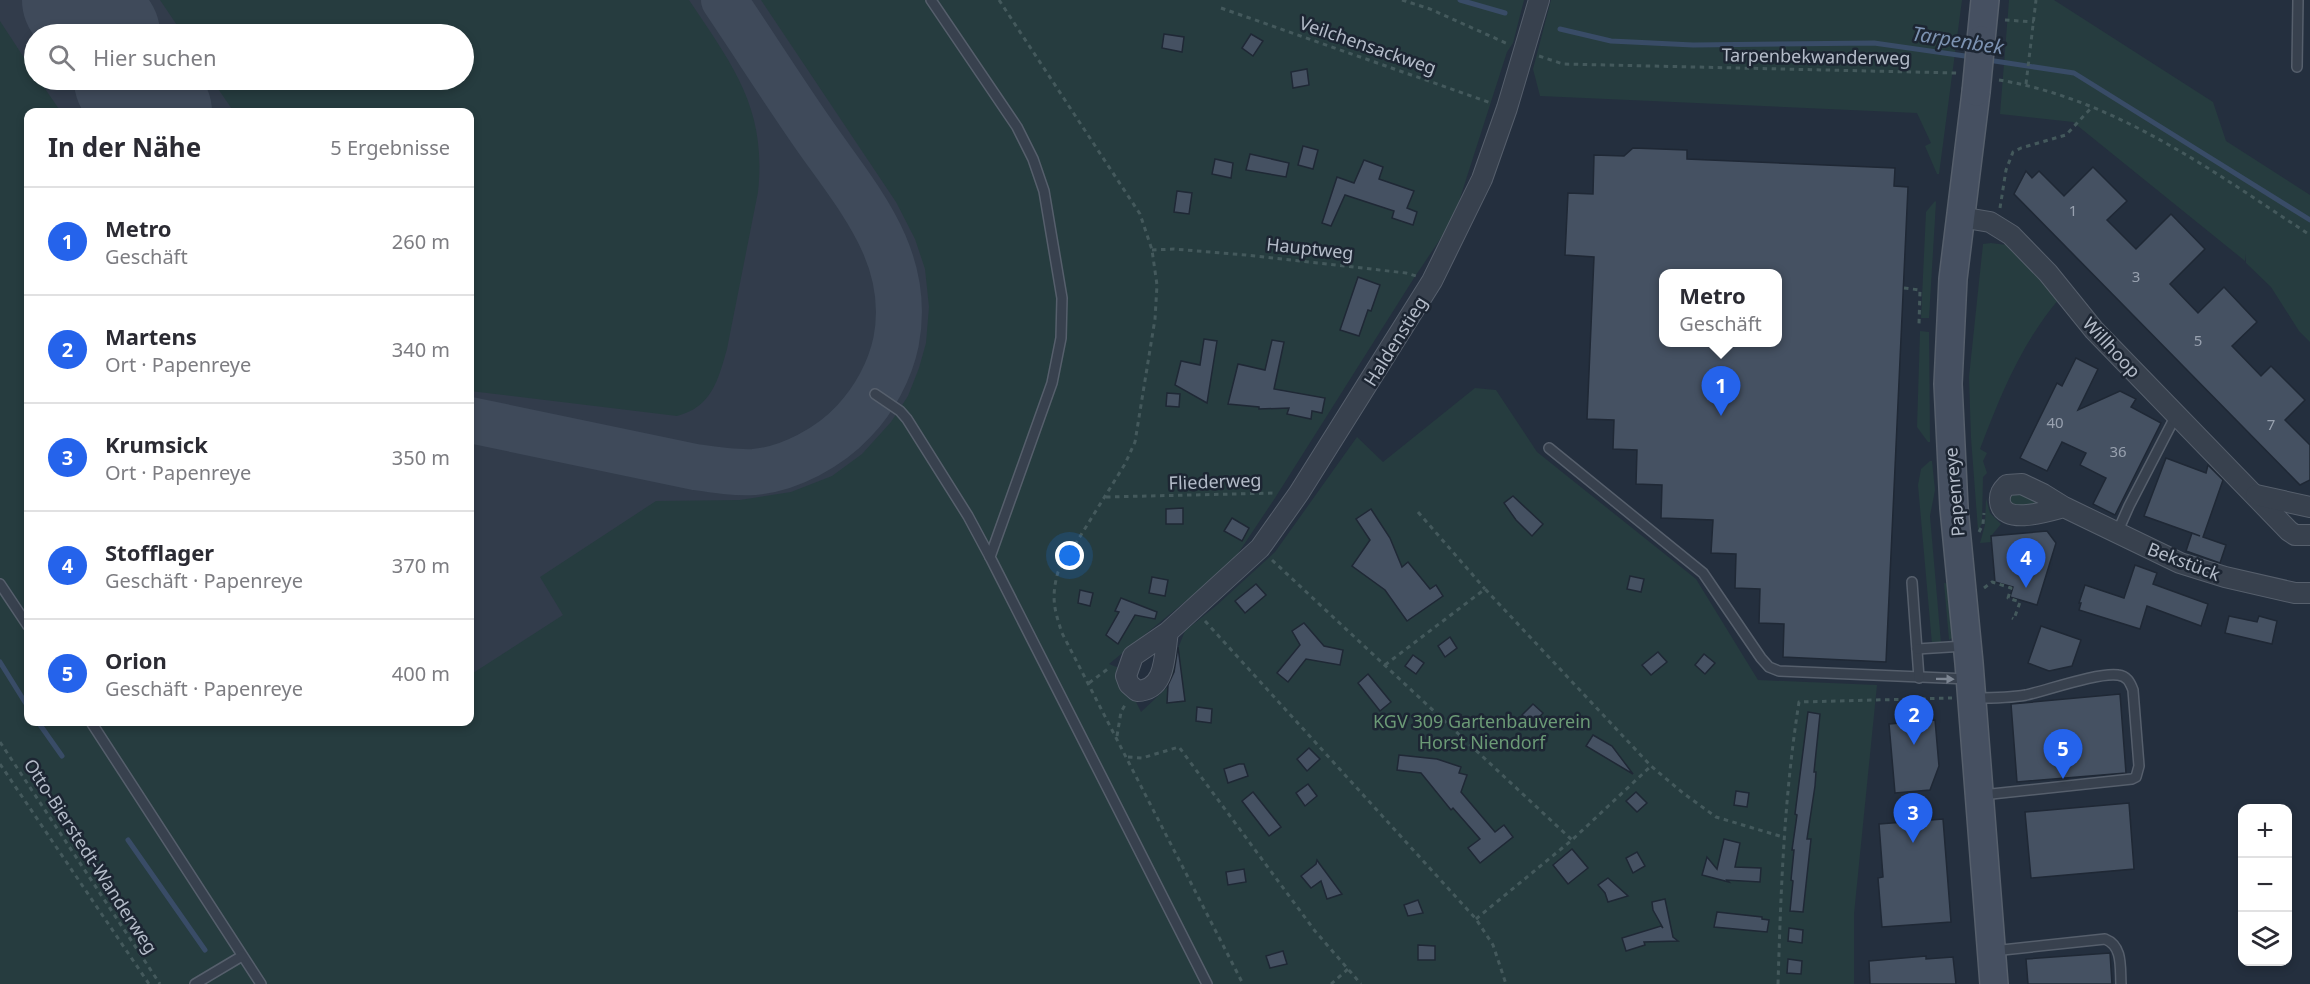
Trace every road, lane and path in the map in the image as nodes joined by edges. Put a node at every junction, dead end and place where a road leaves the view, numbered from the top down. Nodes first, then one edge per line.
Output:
1 (931, 0) edge
2 (999, 0) edge
3 (1402, 0) edge
4 (1539, 0) edge
5 (1985, 0) edge
6 (2036, 0) edge
7 (2298, 0) edge
8 (1221, 8) dead end
9 (2006, 20) dead end
10 (2034, 22) junction
11 (1524, 51) junction
12 (2297, 67) dead end
13 (1978, 82) junction
14 (2026, 84) junction
15 (2092, 107) junction
16 (1507, 108) junction
17 (2002, 194) dead end
18 (1960, 218) junction
19 (2310, 235) edge
20 (1152, 250) junction
21 (1432, 281) junction
22 (1904, 288) dead end
23 (1919, 324) dead end
24 (875, 394) dead end
25 (2178, 416) junction
26 (1550, 448) dead end
27 (1299, 493) junction
28 (2256, 495) junction
29 (1105, 497) junction
30 (2064, 507) dead end
31 (2310, 507) edge
32 (1418, 512) dead end
33 (2117, 533) junction
34 (2310, 535) edge
35 (1260, 548) junction
36 (990, 557) junction
37 (1912, 582) dead end
38 (0, 584) edge
39 (1485, 589) junction
40 (1980, 590) dead end
41 (2310, 593) edge
42 (1194, 608) junction
43 (2012, 618) dead end
44 (24, 620) edge
45 (1168, 632) junction
46 (1968, 646) junction
47 (1917, 649) junction
48 (1385, 665) junction
49 (1919, 678) junction
50 (1971, 689) junction
51 (1137, 691) junction
52 (94, 726) edge
53 (1117, 738) junction
54 (0, 742) edge
55 (1127, 757) junction
56 (0, 764) edge
57 (1651, 766) junction
58 (1980, 796) junction
59 (1783, 837) junction
60 (1572, 840) junction
61 (1476, 919) junction
62 (1991, 951) junction
63 (242, 956) junction
64 (1348, 969) junction
65 (149, 984) edge
66 (160, 984) edge
67 (195, 984) edge
68 (261, 984) edge
69 (1207, 984) edge
70 (1243, 984) edge
71 (1331, 984) edge
72 (1361, 984) edge
73 (1506, 984) edge
74 (1778, 984) edge
75 (1994, 984) edge
76 (2121, 984) edge

1 - 36 lane
2 - 20 path
3 - 11 path, Tarpenbekwanderweg
4 - 11 street, Haldenstieg
5 - 13 main road, Papenreye, bridge
6 - 10 path
7 - 12 lane
8 - 16 path, Veilchensackweg
9 - 10 path
10 - 14 path
11 - 13 path, Tarpenbekwanderweg
11 - 16 street, Haldenstieg
13 - 14 path, Tarpenbekwanderweg
13 - 18 main road, Papenreye
14 - 15 path, Tarpenbekwanderweg
15 - 17 path
15 - 19 path, Tarpenbekwanderweg
16 - 21 street, Haldenstieg
18 - 25 street, Willhoop
18 - 46 main road, Papenreye
20 - 21 path, Hauptweg
20 - 29 path
21 - 27 street, Haldenstieg
22 - 23 path
24 - 36 lane
25 - 28 street, Willhoop
25 - 33 lane
26 - 49 lane
27 - 29 path, Fliederweg
27 - 35 street, Haldenstieg
28 - 31 street
28 - 34 street, Willhoop
29 - 53 path
30 - 33 street, Bekstück
32 - 39 path
33 - 41 street, Bekstück
35 - 42 street, Haldenstieg
35 - 48 path
36 - 69 lane
37 - 47 lane
38 - 44 lane
39 - 48 path
39 - 57 path
40 - 43 path
42 - 45 street, Haldenstieg
42 - 61 path
45 - 51 street
45 - 51 street, Haldenstieg
46 - 47 lane
46 - 50 main road, Papenreye
47 - 49 lane
48 - 60 path
49 -> 50 lane
50 - 58 main road, Papenreye
50 - 58 lane
50 - 59 path
51 - 53 path
52 - 63 lane
53 - 55 path
54 - 66 path, Otto-Bierstedt-Wanderweg
55 - 64 path
55 - 70 path
56 - 65 path
57 - 59 path
57 - 60 path
58 - 62 main road, Papenreye
59 - 74 path
60 - 61 path
61 - 73 path
62 - 75 main road, Papenreye
62 - 76 lane
63 - 67 lane
63 - 68 lane
64 - 71 path
64 - 72 path

